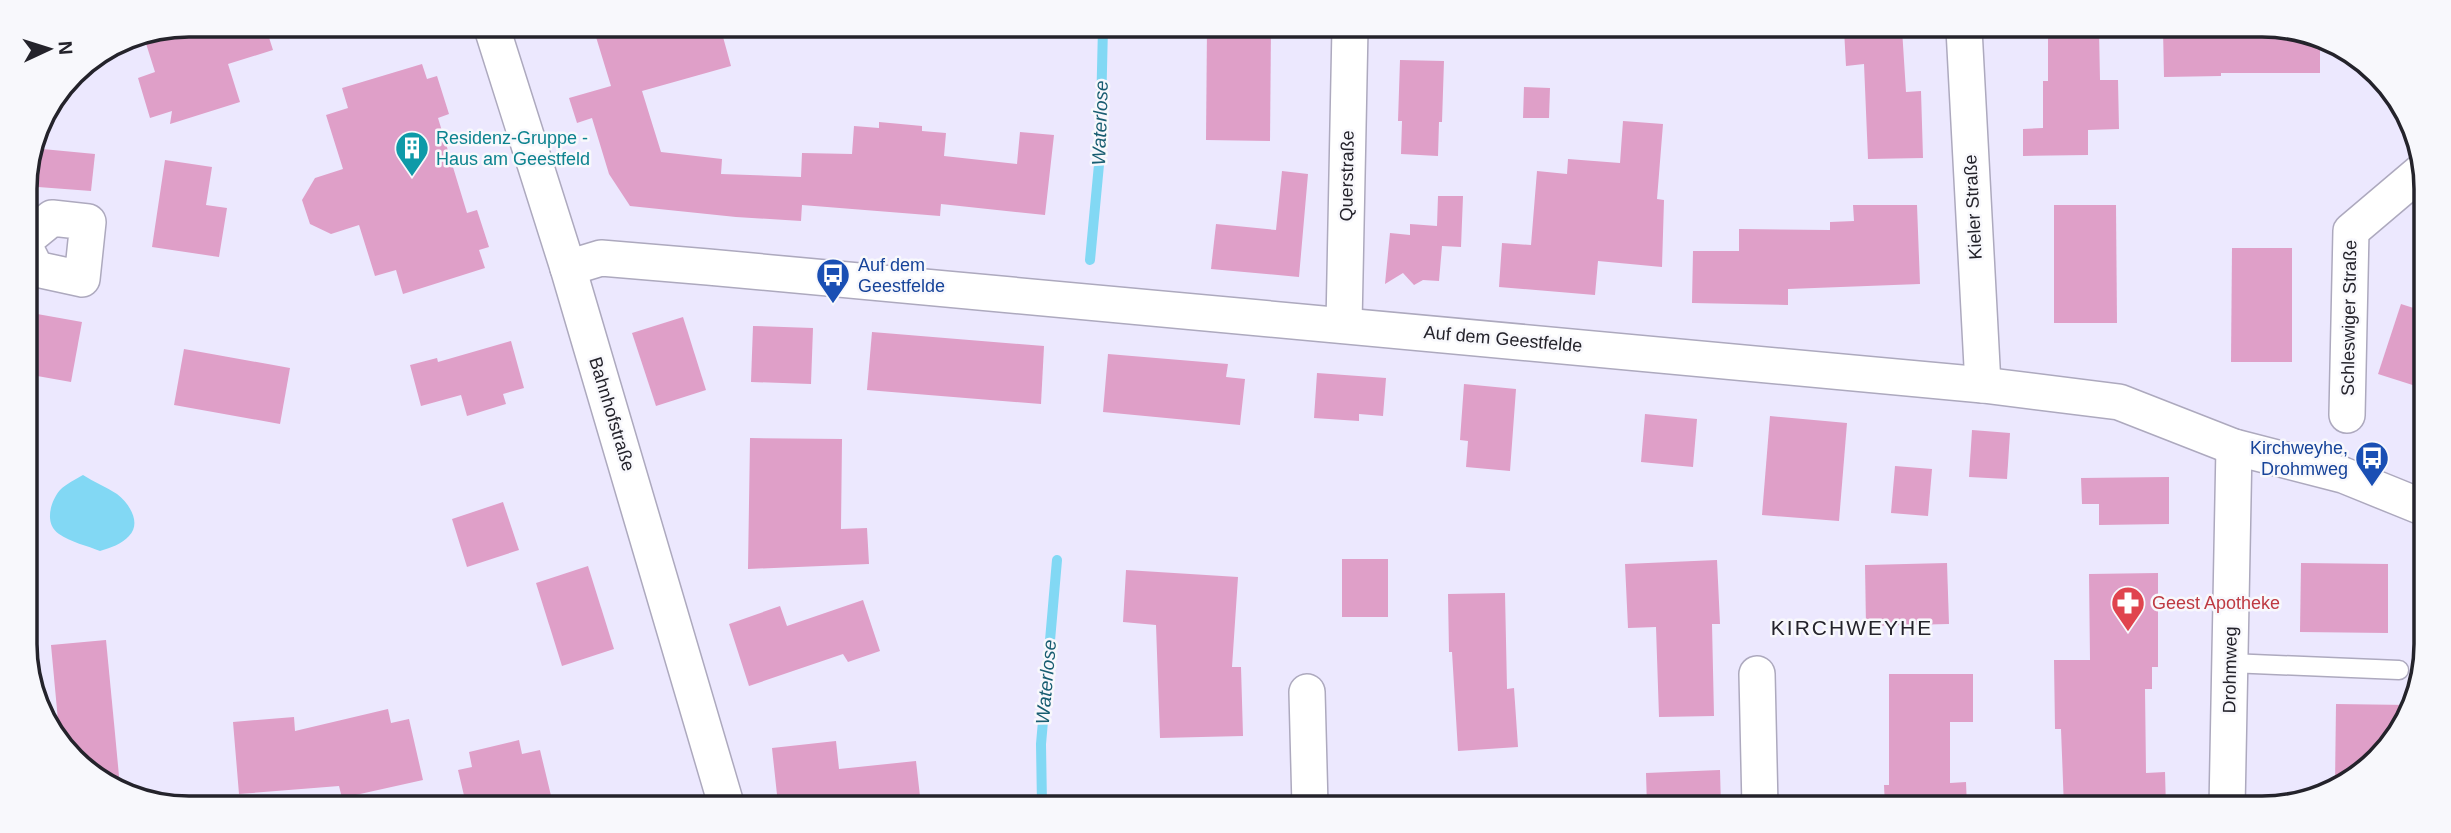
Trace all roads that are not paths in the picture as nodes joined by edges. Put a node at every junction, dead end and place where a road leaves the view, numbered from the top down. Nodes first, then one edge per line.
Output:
1 (495, 37) edge
2 (1350, 37) edge
3 (1964, 37) edge
4 (2414, 178) edge
5 (37, 230) edge
6 (568, 268) junction
7 (37, 269) edge
8 (1344, 324) junction
9 (1983, 385) junction
10 (2347, 415) dead end
11 (2234, 447) junction
12 (2414, 504) edge
13 (2230, 663) junction
14 (2399, 670) dead end
15 (1757, 674) dead end
16 (1307, 692) dead end
17 (724, 796) edge
18 (1310, 796) edge
19 (1760, 796) edge
20 (2227, 796) edge

1 - 6 street, Bahnhofstraße
2 - 8 street, Querstraße
3 - 9 street, Kieler Straße
4 - 10 street, Schleswiger Straße
5 - 7 street
6 - 8 street, Auf dem Geestfelde
6 - 17 street, Bahnhofstraße
8 - 9 street, Auf dem Geestfelde
9 - 11 street, Auf dem Geestfelde
11 - 12 street, Auf dem Geestfelde
11 - 13 street, Drohmweg
13 - 14 lane
13 - 20 street, Drohmweg
15 - 19 street
16 - 18 street

